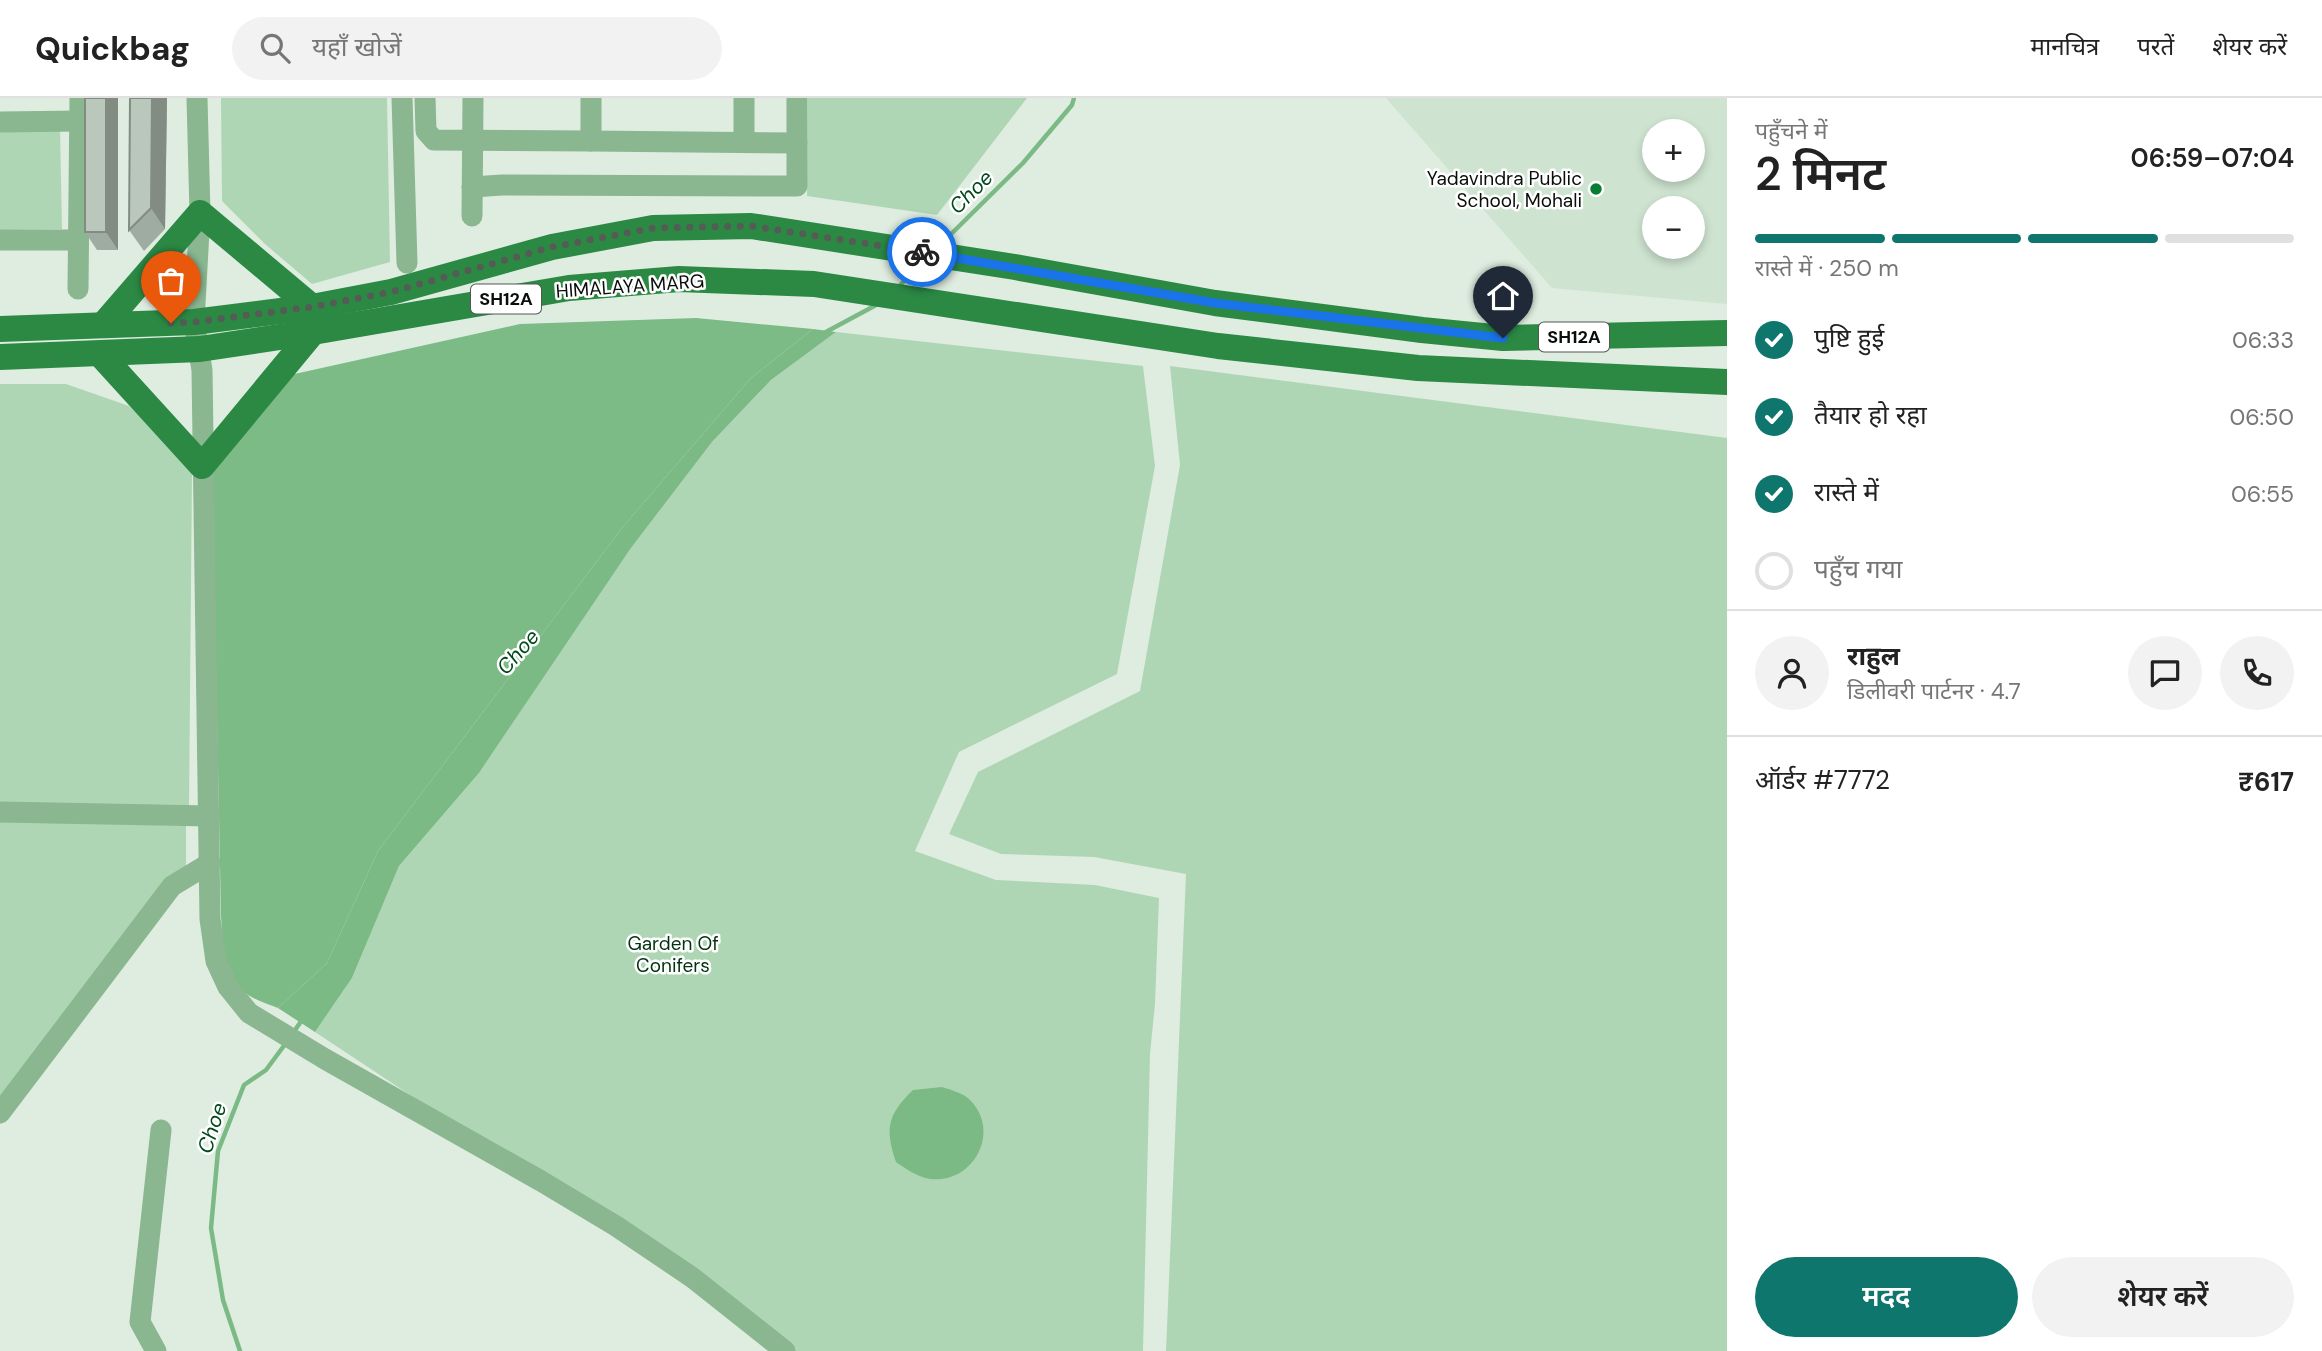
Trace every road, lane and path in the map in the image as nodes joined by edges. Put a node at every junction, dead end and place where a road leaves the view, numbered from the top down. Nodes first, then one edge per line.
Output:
1 (80, 98) edge
2 (197, 98) edge
3 (402, 98) edge
4 (425, 98) edge
5 (472, 98) edge
6 (590, 98) edge
7 (744, 98) edge
8 (797, 98) edge
9 (80, 121) junction
10 (0, 122) edge
11 (472, 141) junction
12 (591, 141) junction
13 (744, 142) junction
14 (797, 143) junction
15 (472, 187) junction
16 (200, 214) junction
17 (472, 216) dead end
18 (0, 240) edge
19 (78, 240) junction
20 (407, 263) dead end
21 (78, 289) dead end
22 (312, 320) junction
23 (194, 322) junction
24 (104, 324) junction
25 (0, 329) edge
26 (1727, 333) edge
27 (200, 349) junction
28 (100, 354) junction
29 (0, 357) edge
30 (1727, 382) edge
31 (202, 466) junction
32 (0, 812) edge
33 (209, 816) junction
34 (210, 863) junction
35 (0, 1113) edge
36 (161, 1130) dead end
37 (156, 1351) edge
38 (785, 1351) edge

1 - 9 street
2 - 16 street
3 - 20 street
4 - 11 street
5 - 11 street
6 - 12 street
7 - 13 street
8 - 14 street
9 - 10 street
9 - 19 street
11 - 12 street
11 - 15 street
12 - 13 street
13 - 14 street
14 - 15 street
15 - 17 street
16 - 22 main road
16 - 23 street
16 - 24 main road
18 - 19 street
19 - 21 street
22 - 23 main road, HIMALAYA MARG / SH12A
22 - 26 main road, HIMALAYA MARG / SH12A
22 - 27 main road, HIMALAYA MARG / SH12A
22 - 30 main road, HIMALAYA MARG / SH12A
22 - 31 main road
23 - 24 main road, HIMALAYA MARG / SH12A
23 - 27 street
24 - 25 main road, HIMALAYA MARG / SH12A
27 - 28 main road, HIMALAYA MARG / SH12A
27 - 31 street
28 - 29 main road, HIMALAYA MARG / SH12A
28 - 31 main road
31 - 33 street
32 - 33 street
33 - 34 street
34 - 35 street
34 - 38 street
36 - 37 street

